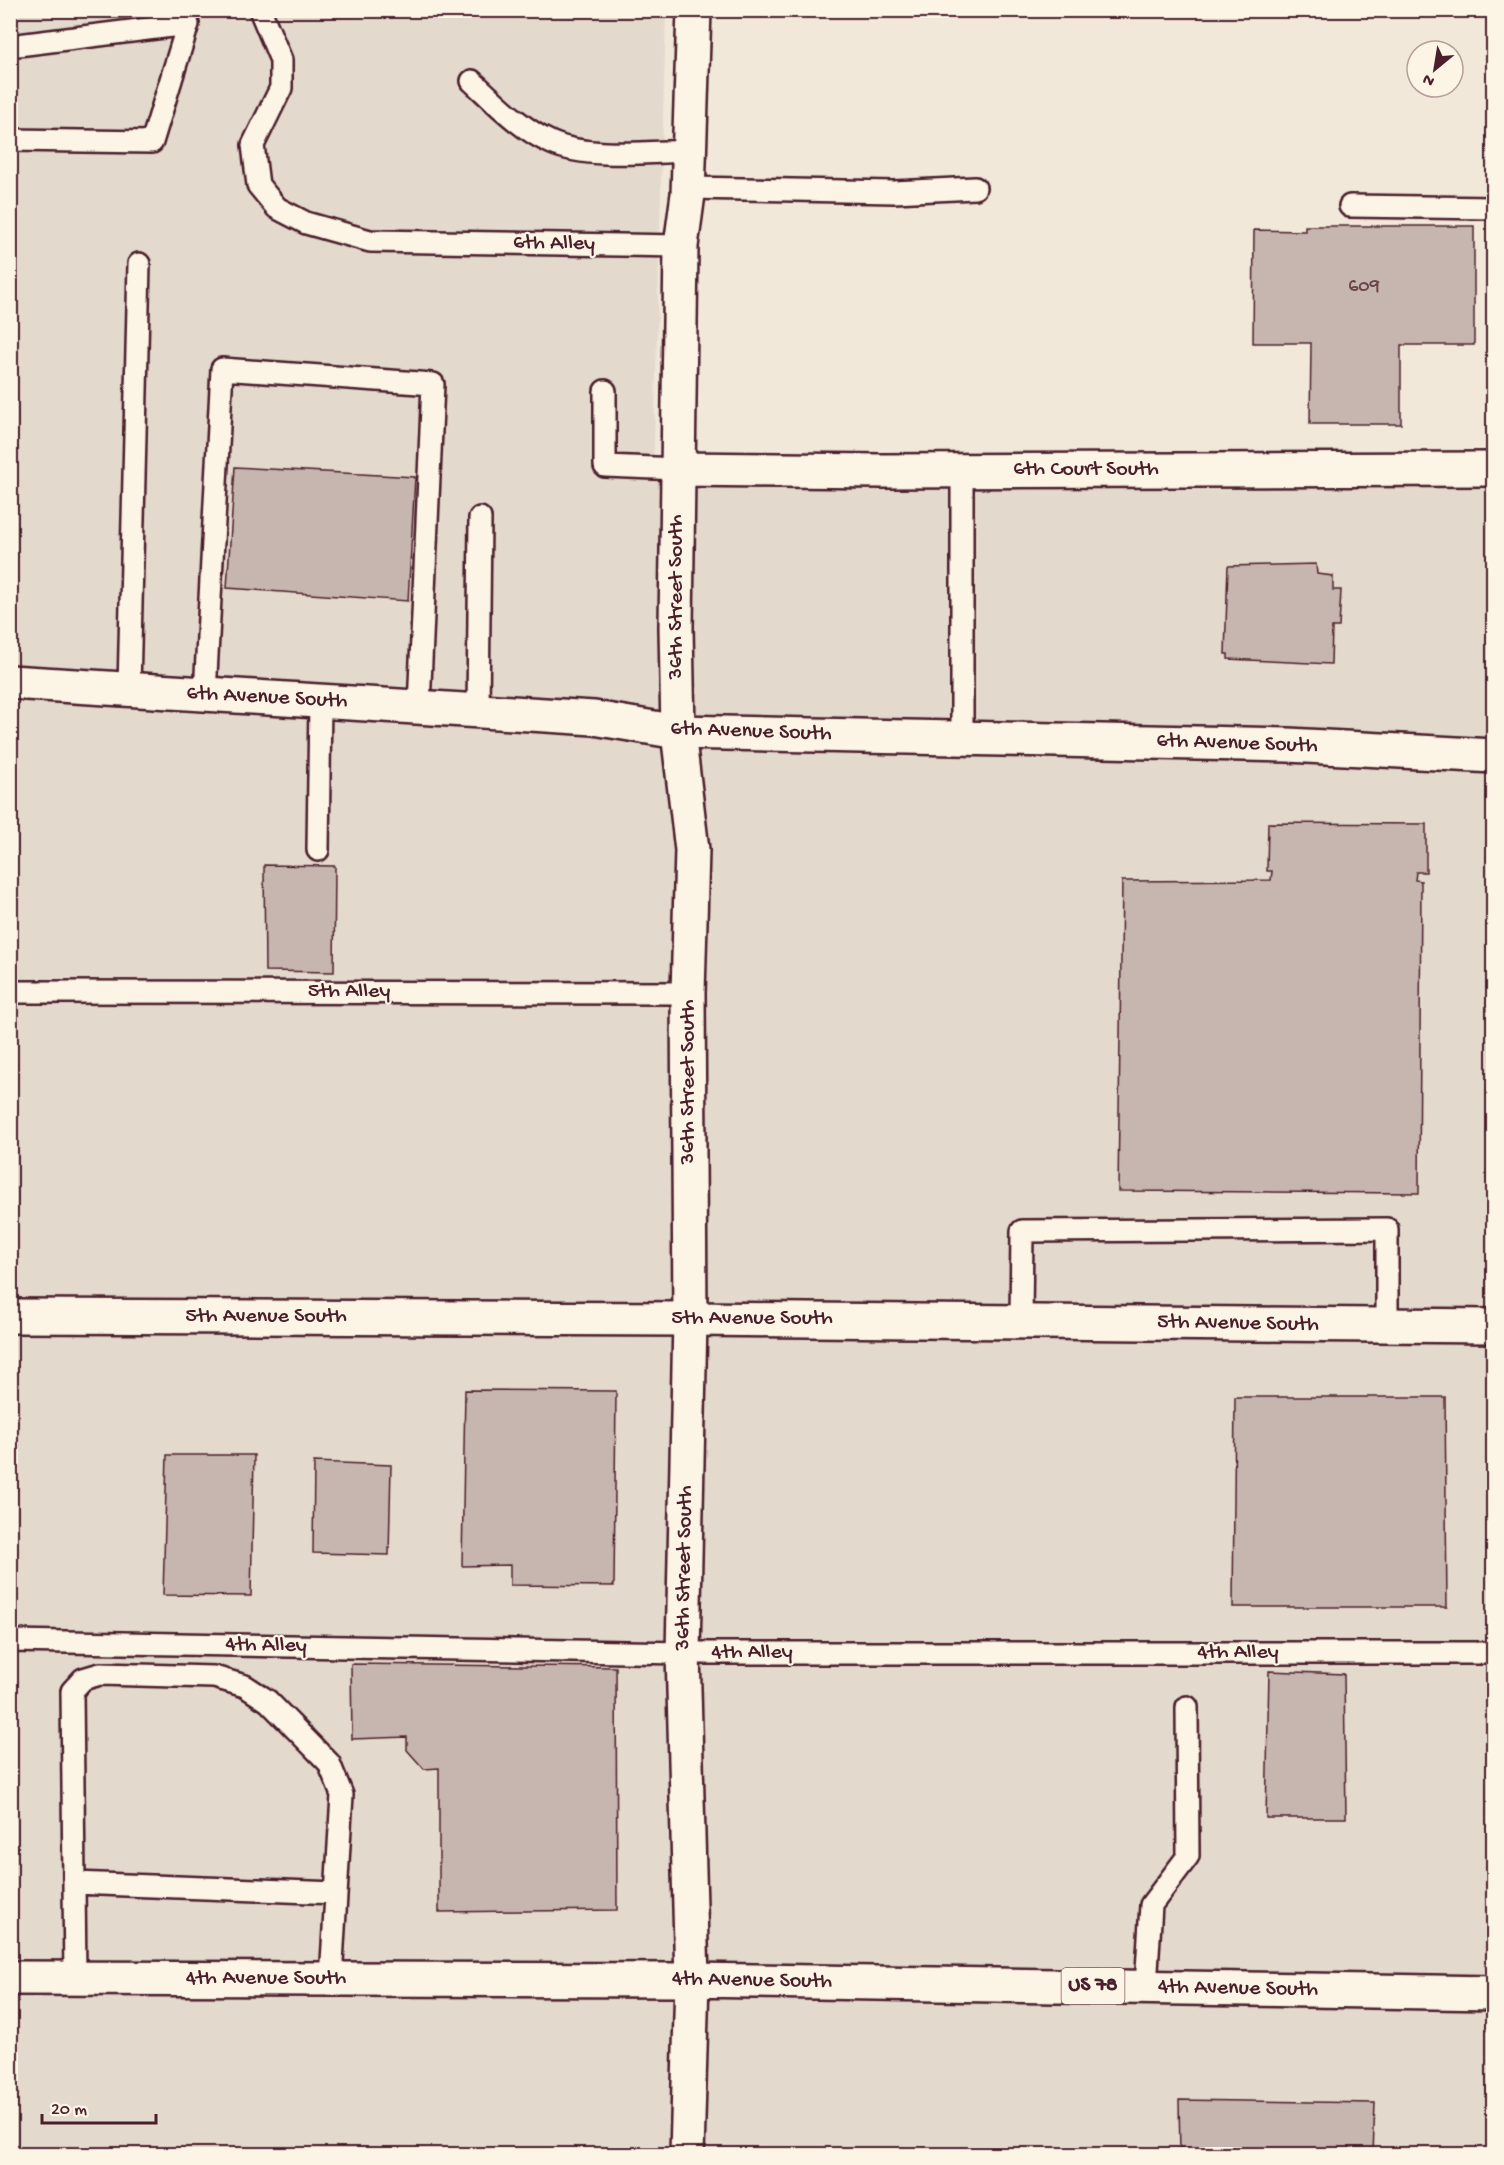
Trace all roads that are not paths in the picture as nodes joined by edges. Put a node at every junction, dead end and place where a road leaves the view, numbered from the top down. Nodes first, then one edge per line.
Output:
1 (260, 10) edge
2 (694, 10) edge
3 (10, 46) edge
4 (472, 81) dead end
5 (10, 140) edge
6 (690, 152) junction
7 (688, 188) junction
8 (975, 188) dead end
9 (1350, 206) dead end
10 (1494, 208) edge
11 (681, 246) junction
12 (139, 264) dead end
13 (605, 391) dead end
14 (679, 469) junction
15 (1494, 469) edge
16 (962, 470) junction
17 (480, 518) dead end
18 (10, 682) edge
19 (129, 689) junction
20 (205, 694) junction
21 (320, 701) junction
22 (419, 707) junction
23 (478, 711) junction
24 (678, 732) junction
25 (962, 738) junction
26 (1494, 756) edge
27 (318, 850) dead end
28 (10, 992) edge
29 (688, 993) junction
30 (10, 1316) edge
31 (690, 1319) junction
32 (1022, 1322) junction
33 (1387, 1325) junction
34 (1494, 1326) edge
35 (10, 1641) edge
36 (683, 1653) junction
37 (1494, 1653) edge
38 (1187, 1707) dead end
39 (74, 1883) junction
40 (336, 1893) junction
41 (10, 1978) edge
42 (75, 1978) junction
43 (332, 1979) junction
44 (692, 1980) junction
45 (1146, 1987) junction
46 (1494, 1993) edge
47 (687, 2154) edge

1 - 11 lane, 6th Alley
2 - 6 street, 36th Street South
3 - 5 lane
4 - 6 lane
6 - 7 street, 36th Street South
7 - 8 lane
7 - 11 street, 36th Street South
9 - 10 lane
11 - 14 street, 36th Street South
12 - 19 lane
13 - 14 lane
14 - 16 street, 6th Court South
14 - 24 street, 36th Street South
15 - 16 street, 6th Court South
16 - 25 lane
17 - 23 lane
18 - 19 street, 6th Avenue South
19 - 20 street, 6th Avenue South
20 - 21 street, 6th Avenue South
20 - 22 lane
21 - 22 street, 6th Avenue South
21 - 27 lane
22 - 23 street, 6th Avenue South
23 - 24 street, 6th Avenue South
24 - 25 street, 6th Avenue South
24 - 29 street, 36th Street South
25 - 26 street, 6th Avenue South
28 - 29 lane, 5th Alley
29 - 31 street, 36th Street South
30 - 31 street, 5th Avenue South
31 - 32 street, 5th Avenue South
31 - 36 street, 36th Street South
32 - 33 street, 5th Avenue South
32 - 33 lane
33 - 34 street, 5th Avenue South
35 - 36 lane, 4th Alley
36 - 37 lane, 4th Alley
36 - 44 street, 36th Street South
38 - 45 lane
39 - 40 lane
39 - 40 lane
39 - 42 lane
40 - 43 lane
41 - 42 street, 4th Avenue South
42 - 43 street, 4th Avenue South
43 - 44 street, 4th Avenue South
44 - 45 street, 4th Avenue South / US 78
44 - 47 street, 36th Street South
45 - 46 street, 4th Avenue South / US 78

